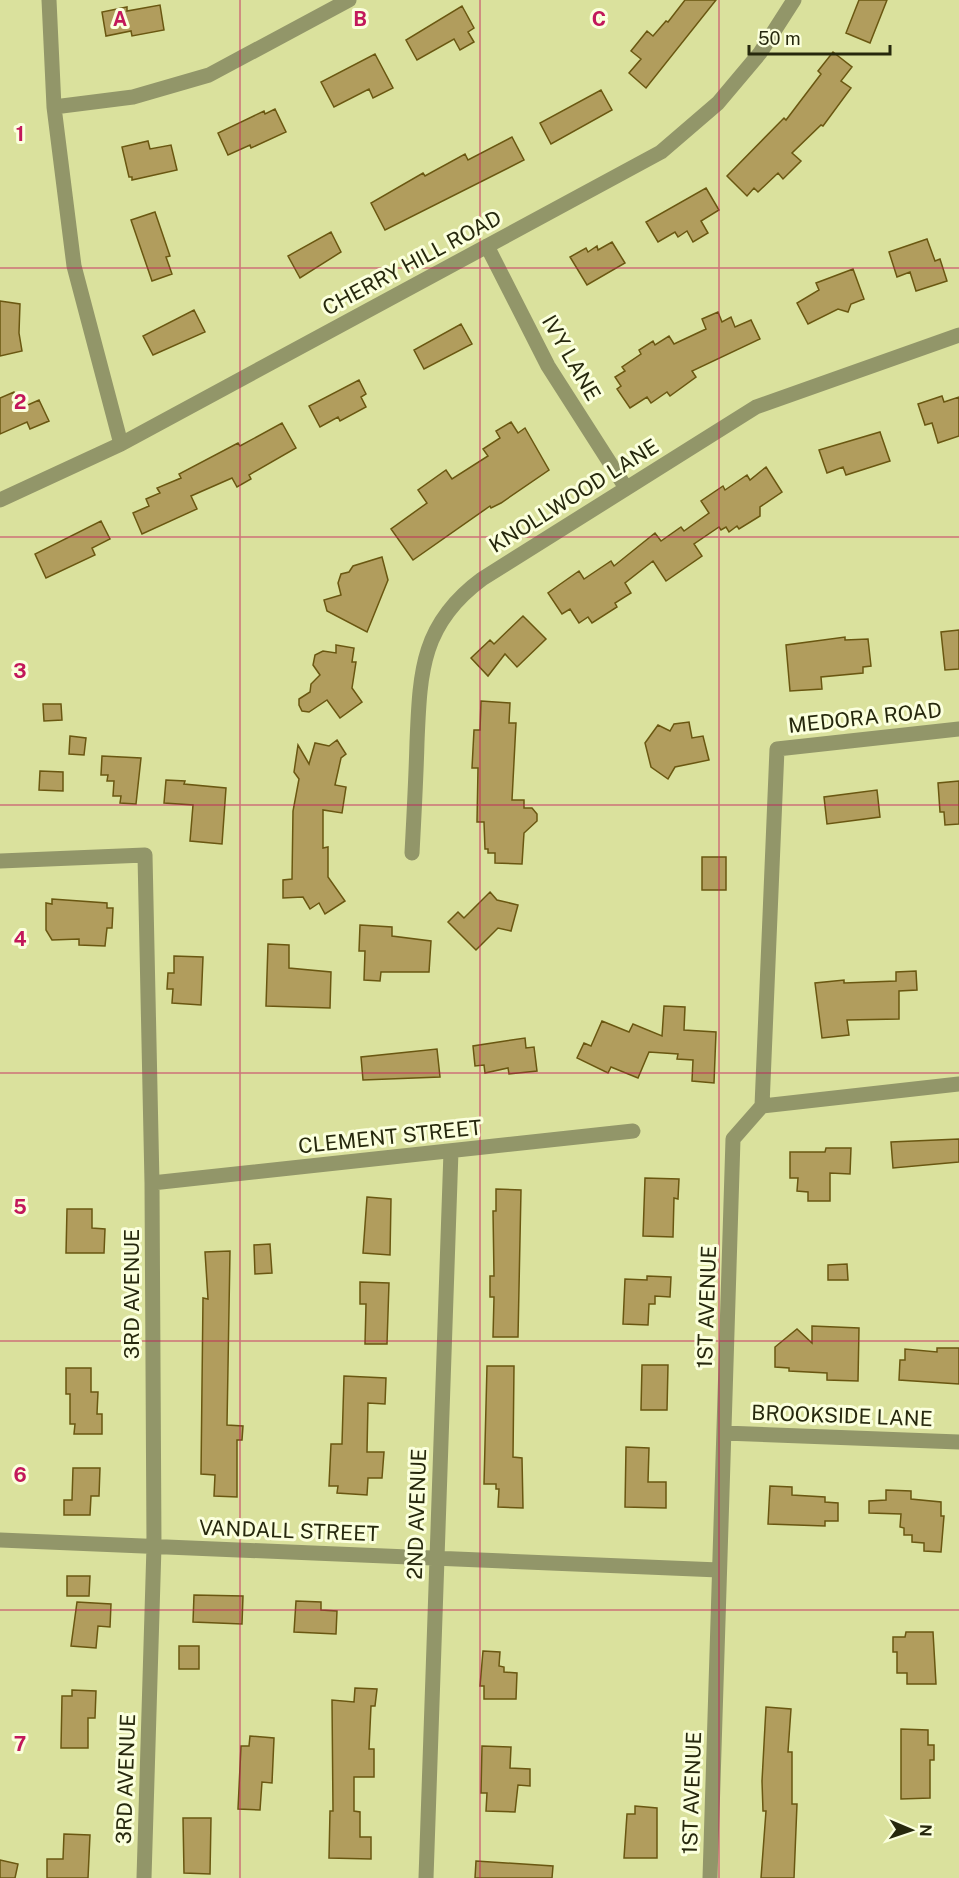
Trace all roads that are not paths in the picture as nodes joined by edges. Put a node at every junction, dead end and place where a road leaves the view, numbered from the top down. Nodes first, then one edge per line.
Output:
1 (49, 0) edge
2 (349, 0) edge
3 (794, 0) edge
4 (54, 107) junction
5 (487, 246) junction
6 (959, 335) edge
7 (121, 444) junction
8 (626, 488) junction
9 (0, 500) edge
10 (959, 729) edge
11 (412, 853) dead end
12 (0, 861) edge
13 (959, 1084) edge
14 (762, 1106) junction
15 (633, 1131) dead end
16 (450, 1151) junction
17 (152, 1183) junction
18 (724, 1433) junction
19 (959, 1442) edge
20 (0, 1540) edge
21 (154, 1546) junction
22 (437, 1558) junction
23 (719, 1570) junction
24 (144, 1878) edge
25 (426, 1878) edge
26 (710, 1878) edge

1 - 4 street
2 - 4 street
3 - 5 street, CHERRY HILL ROAD
4 - 7 street
5 - 7 street, CHERRY HILL ROAD
5 - 8 street, IVY LANE
6 - 8 street, KNOLLWOOD LANE
7 - 9 street, CHERRY HILL ROAD
8 - 11 street, KNOLLWOOD LANE
10 - 14 street, MEDORA ROAD
12 - 17 street, 3RD AVENUE
13 - 14 street
14 - 18 street, 1ST AVENUE
15 - 16 street, CLEMENT STREET
16 - 17 street, CLEMENT STREET
16 - 22 street, 2ND AVENUE
17 - 21 street, 3RD AVENUE
18 - 19 street, BROOKSIDE LANE
18 - 23 street, 1ST AVENUE
20 - 21 street, VANDALL STREET
21 - 22 street, VANDALL STREET
21 - 24 street, 3RD AVENUE
22 - 23 street, VANDALL STREET
22 - 25 street, 2ND AVENUE
23 - 26 street, 1ST AVENUE

